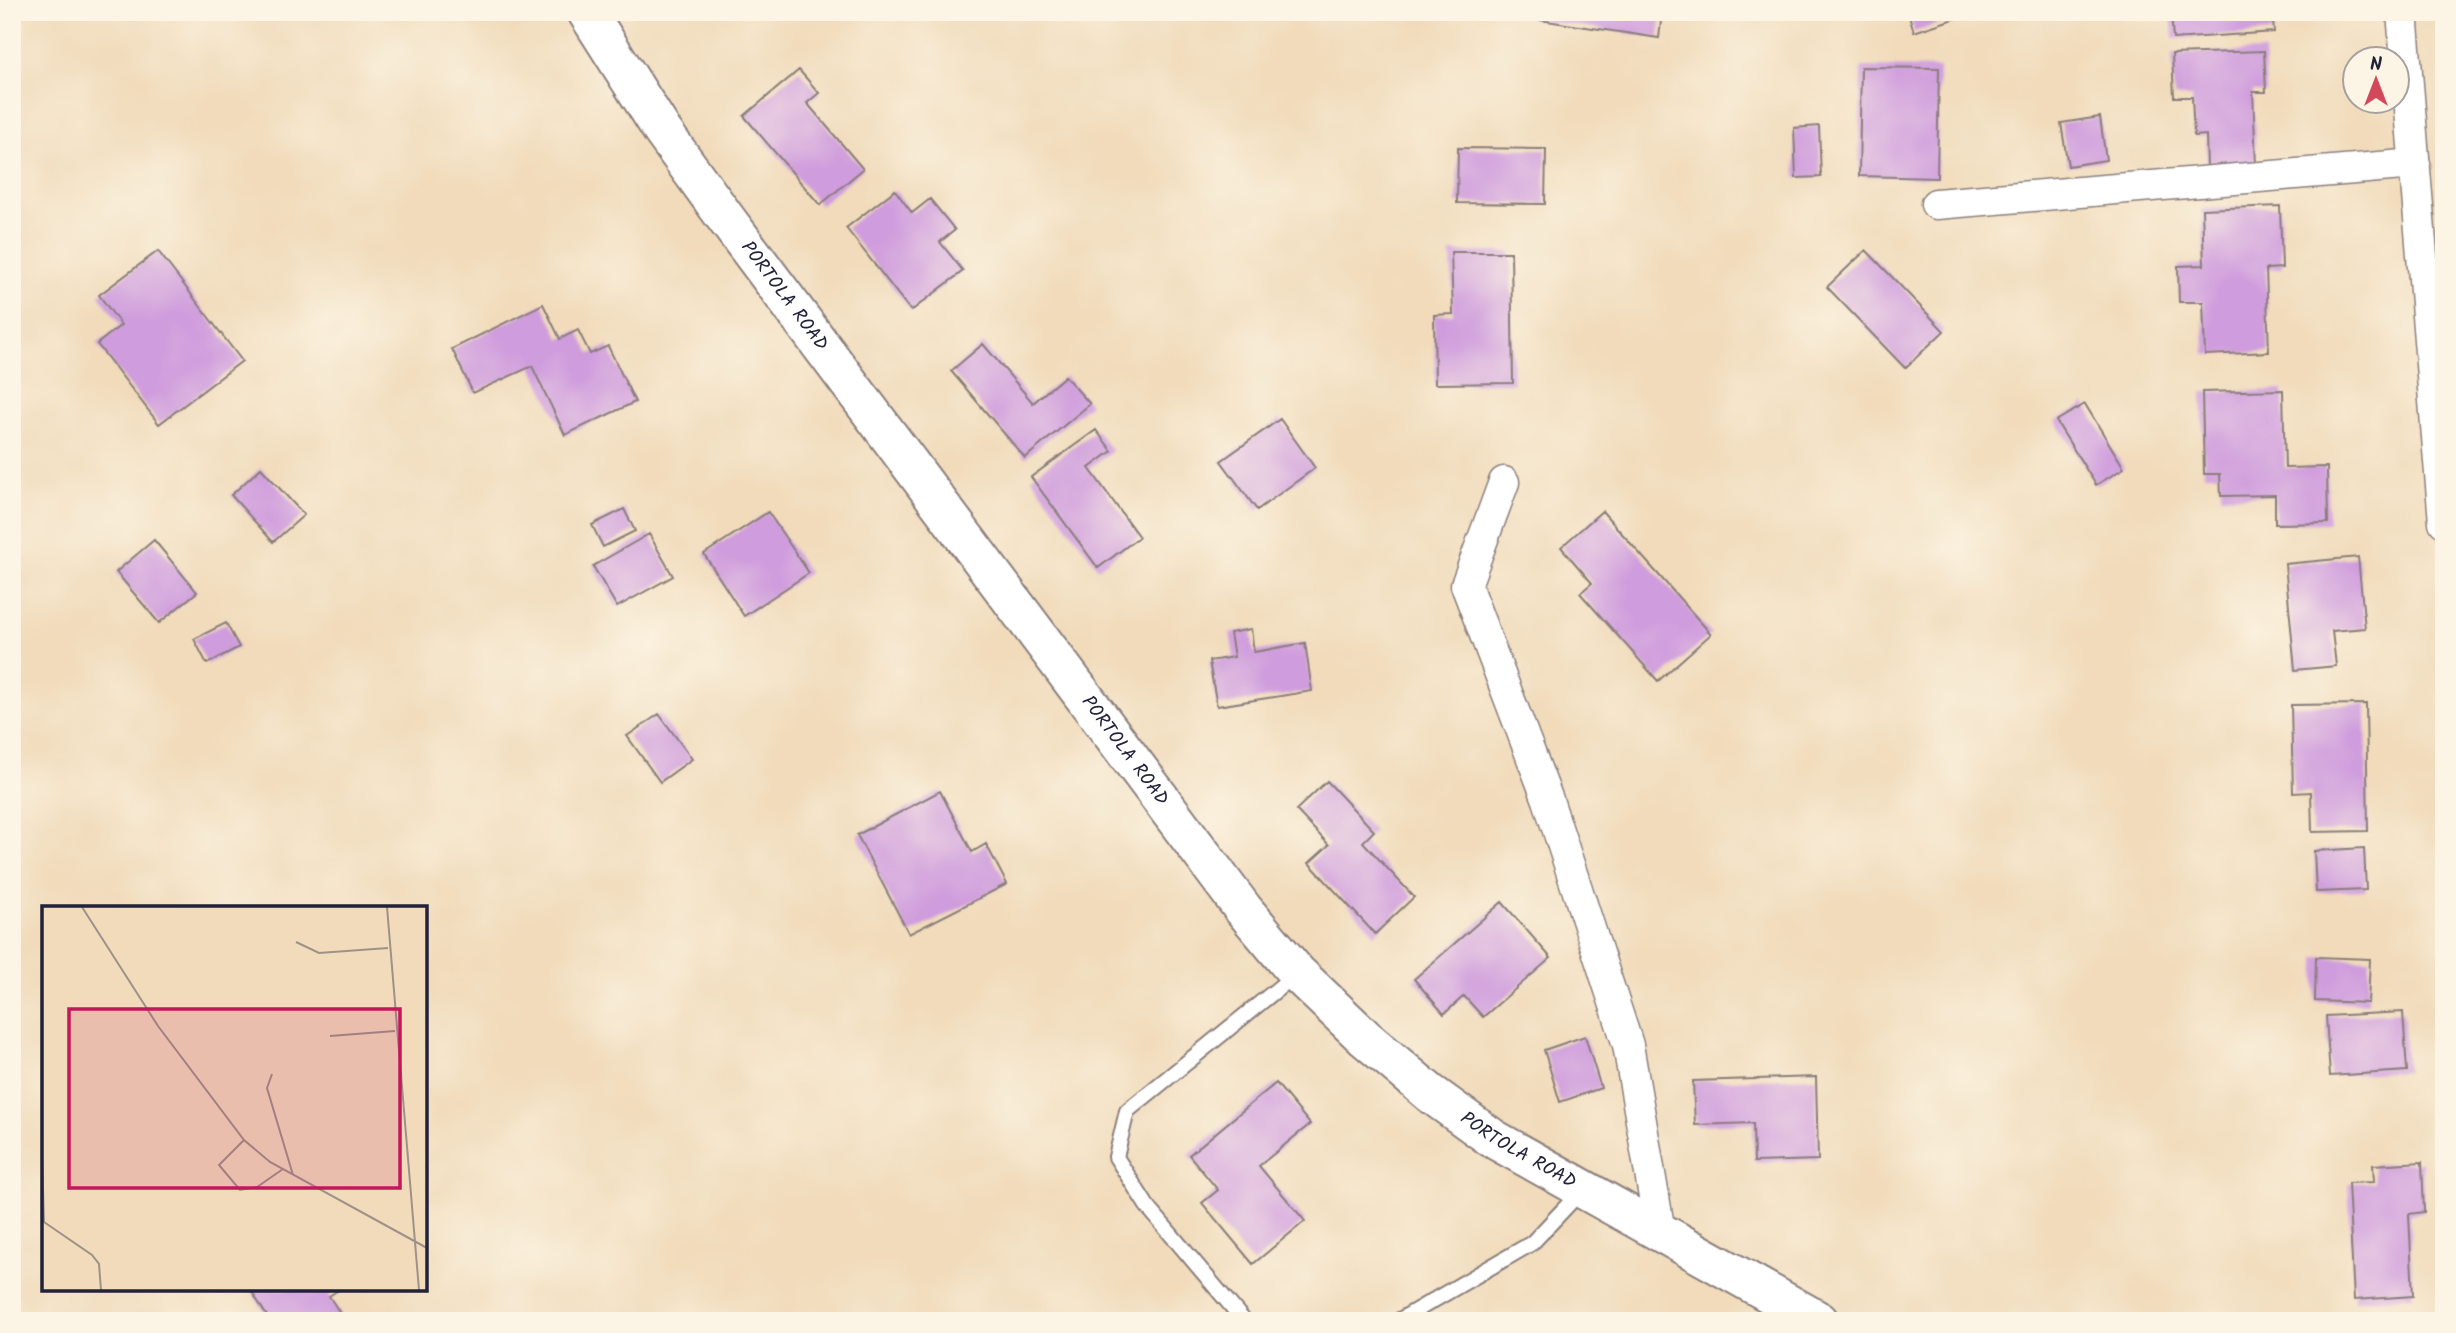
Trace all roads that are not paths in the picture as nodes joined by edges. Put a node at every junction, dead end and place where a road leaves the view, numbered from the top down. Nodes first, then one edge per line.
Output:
1 (587, 12) edge
2 (2403, 12) edge
3 (2415, 164) junction
4 (1936, 204) dead end
5 (1504, 482) dead end
6 (2444, 522) edge
7 (1297, 973) junction
8 (1584, 1188) junction
9 (1660, 1232) junction
10 (1244, 1321) edge
11 (1398, 1321) edge
12 (1819, 1321) edge

1 - 7 street, PORTOLA ROAD
2 - 3 street
3 - 4 street
3 - 6 street
5 - 9 street
7 - 8 street, PORTOLA ROAD
7 - 10 lane
8 - 9 street, PORTOLA ROAD
8 - 11 lane
9 - 12 street, PORTOLA ROAD

